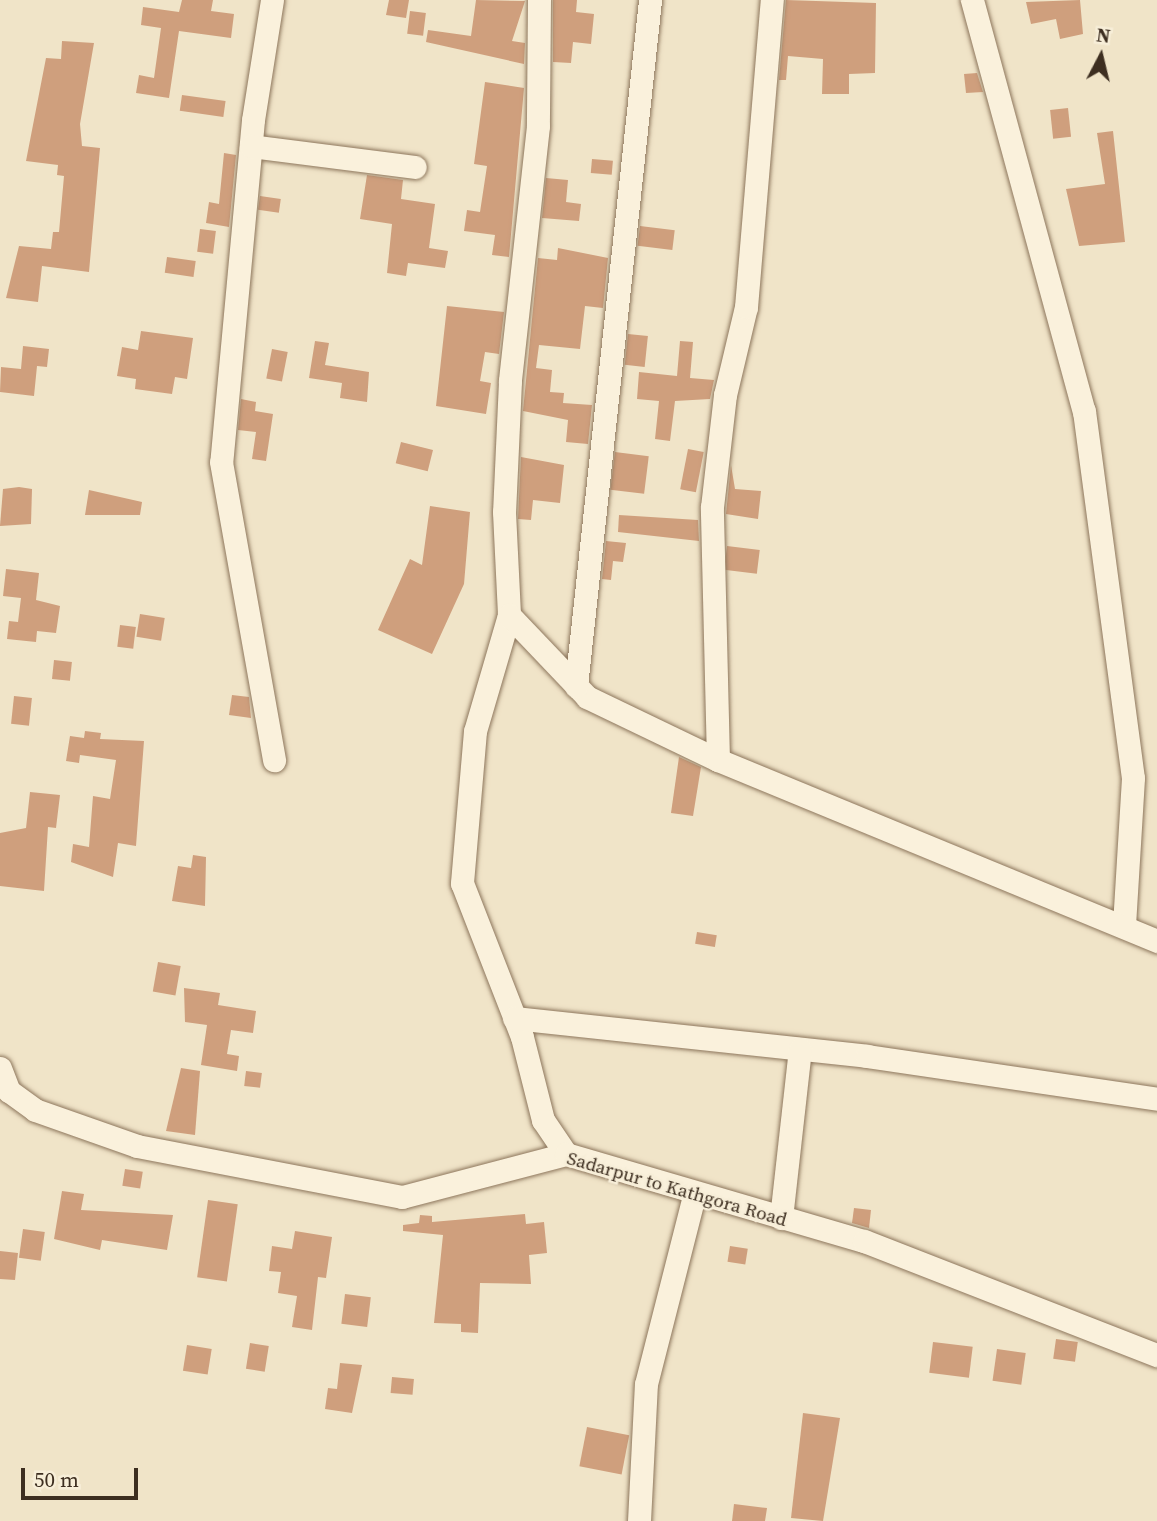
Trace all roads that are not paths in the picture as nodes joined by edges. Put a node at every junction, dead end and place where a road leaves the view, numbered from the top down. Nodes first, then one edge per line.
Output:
1 (272, 0) edge
2 (540, 0) edge
3 (650, 0) edge
4 (772, 0) edge
5 (972, 0) edge
6 (251, 146) junction
7 (415, 167) dead end
8 (509, 615) junction
9 (576, 686) junction
10 (274, 760) dead end
11 (718, 760) junction
12 (1124, 927) junction
13 (1157, 941) edge
14 (514, 1018) junction
15 (800, 1049) junction
16 (0, 1068) edge
17 (1157, 1099) edge
18 (566, 1154) junction
19 (694, 1195) junction
20 (781, 1218) junction
21 (1157, 1355) edge
22 (639, 1521) edge

1 - 6 street
2 - 8 street
3 - 9 street
4 - 11 street
5 - 12 street
6 - 7 street
6 - 10 street
8 - 9 street
8 - 14 street
9 - 11 street
11 - 12 street
12 - 13 street
14 - 15 street
14 - 18 street
15 - 17 street
15 - 20 street
16 - 18 street, Sadarpur to Kathgora Road
18 - 19 street, Sadarpur to Kathgora Road
19 - 20 street, Sadarpur to Kathgora Road
19 - 22 street
20 - 21 street, Sadarpur to Kathgora Road

